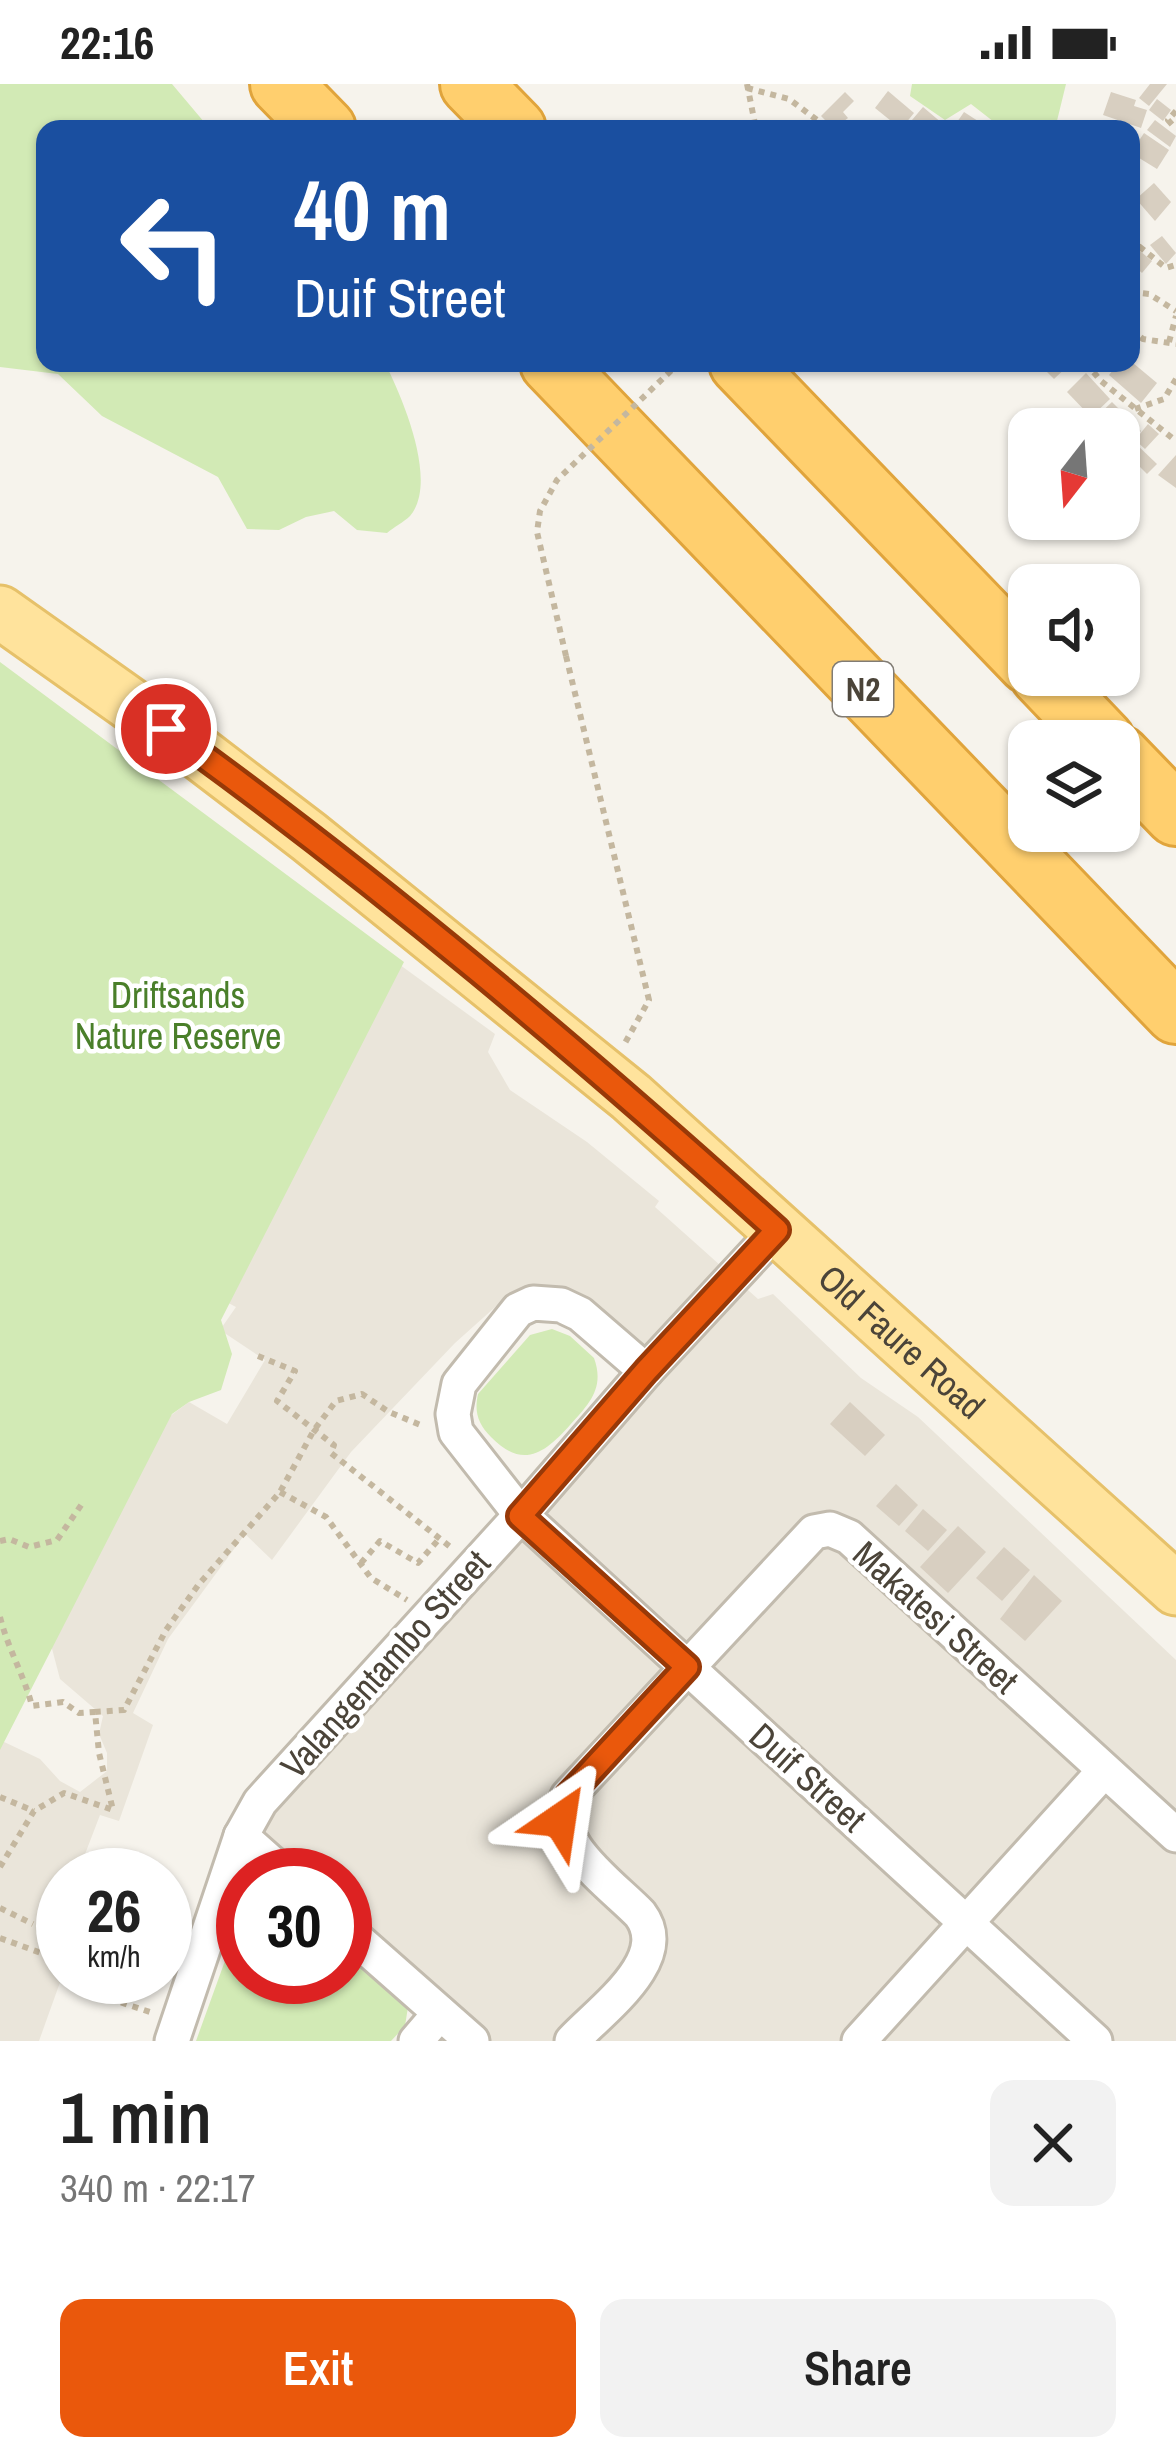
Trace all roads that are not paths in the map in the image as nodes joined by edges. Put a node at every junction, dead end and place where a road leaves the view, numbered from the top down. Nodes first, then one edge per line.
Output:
1 (281, 84) edge
2 (471, 84) edge
3 (316, 120) edge
4 (505, 120) edge
5 (560, 372) edge
6 (749, 372) edge
7 (0, 612) edge
8 (1008, 641) edge
9 (1061, 696) edge
10 (1084, 720) edge
11 (1140, 778) edge
12 (1176, 815) edge
13 (1176, 1013) edge
14 (777, 1230) junction
15 (646, 1371) junction
16 (520, 1516) junction
17 (1176, 1588) edge
18 (687, 1667) junction
19 (1104, 1771) junction
20 (1176, 1835) edge
21 (241, 1836) junction
22 (255, 1848) edge
23 (967, 1921) junction
24 (372, 1952) edge
25 (440, 2013) junction
26 (176, 2030) edge
27 (416, 2041) edge
28 (472, 2041) edge
29 (572, 2041) edge
30 (859, 2041) edge
31 (1095, 2041) edge

1 - 3 highway
2 - 4 highway
5 - 13 highway, N2
6 - 8 highway
7 - 14 main road, Old Faure Road
9 - 10 highway
11 - 12 highway
14 - 15 street, Valangentambo Street
14 - 17 main road, Old Faure Road
15 - 16 street, Valangentambo Street
15 - 16 street, Duif Street
16 - 18 street, Duif Street
16 - 21 street, Valangentambo Street
18 - 19 street, Makatesi Street
18 - 23 street, Duif Street
18 - 29 street, Makatesi Street
19 - 20 street, Makatesi Street
19 - 23 street
21 - 22 street
21 - 26 street, Valangentambo Street
23 - 30 street
23 - 31 street, Duif Street
24 - 25 street
25 - 27 street
25 - 28 street

